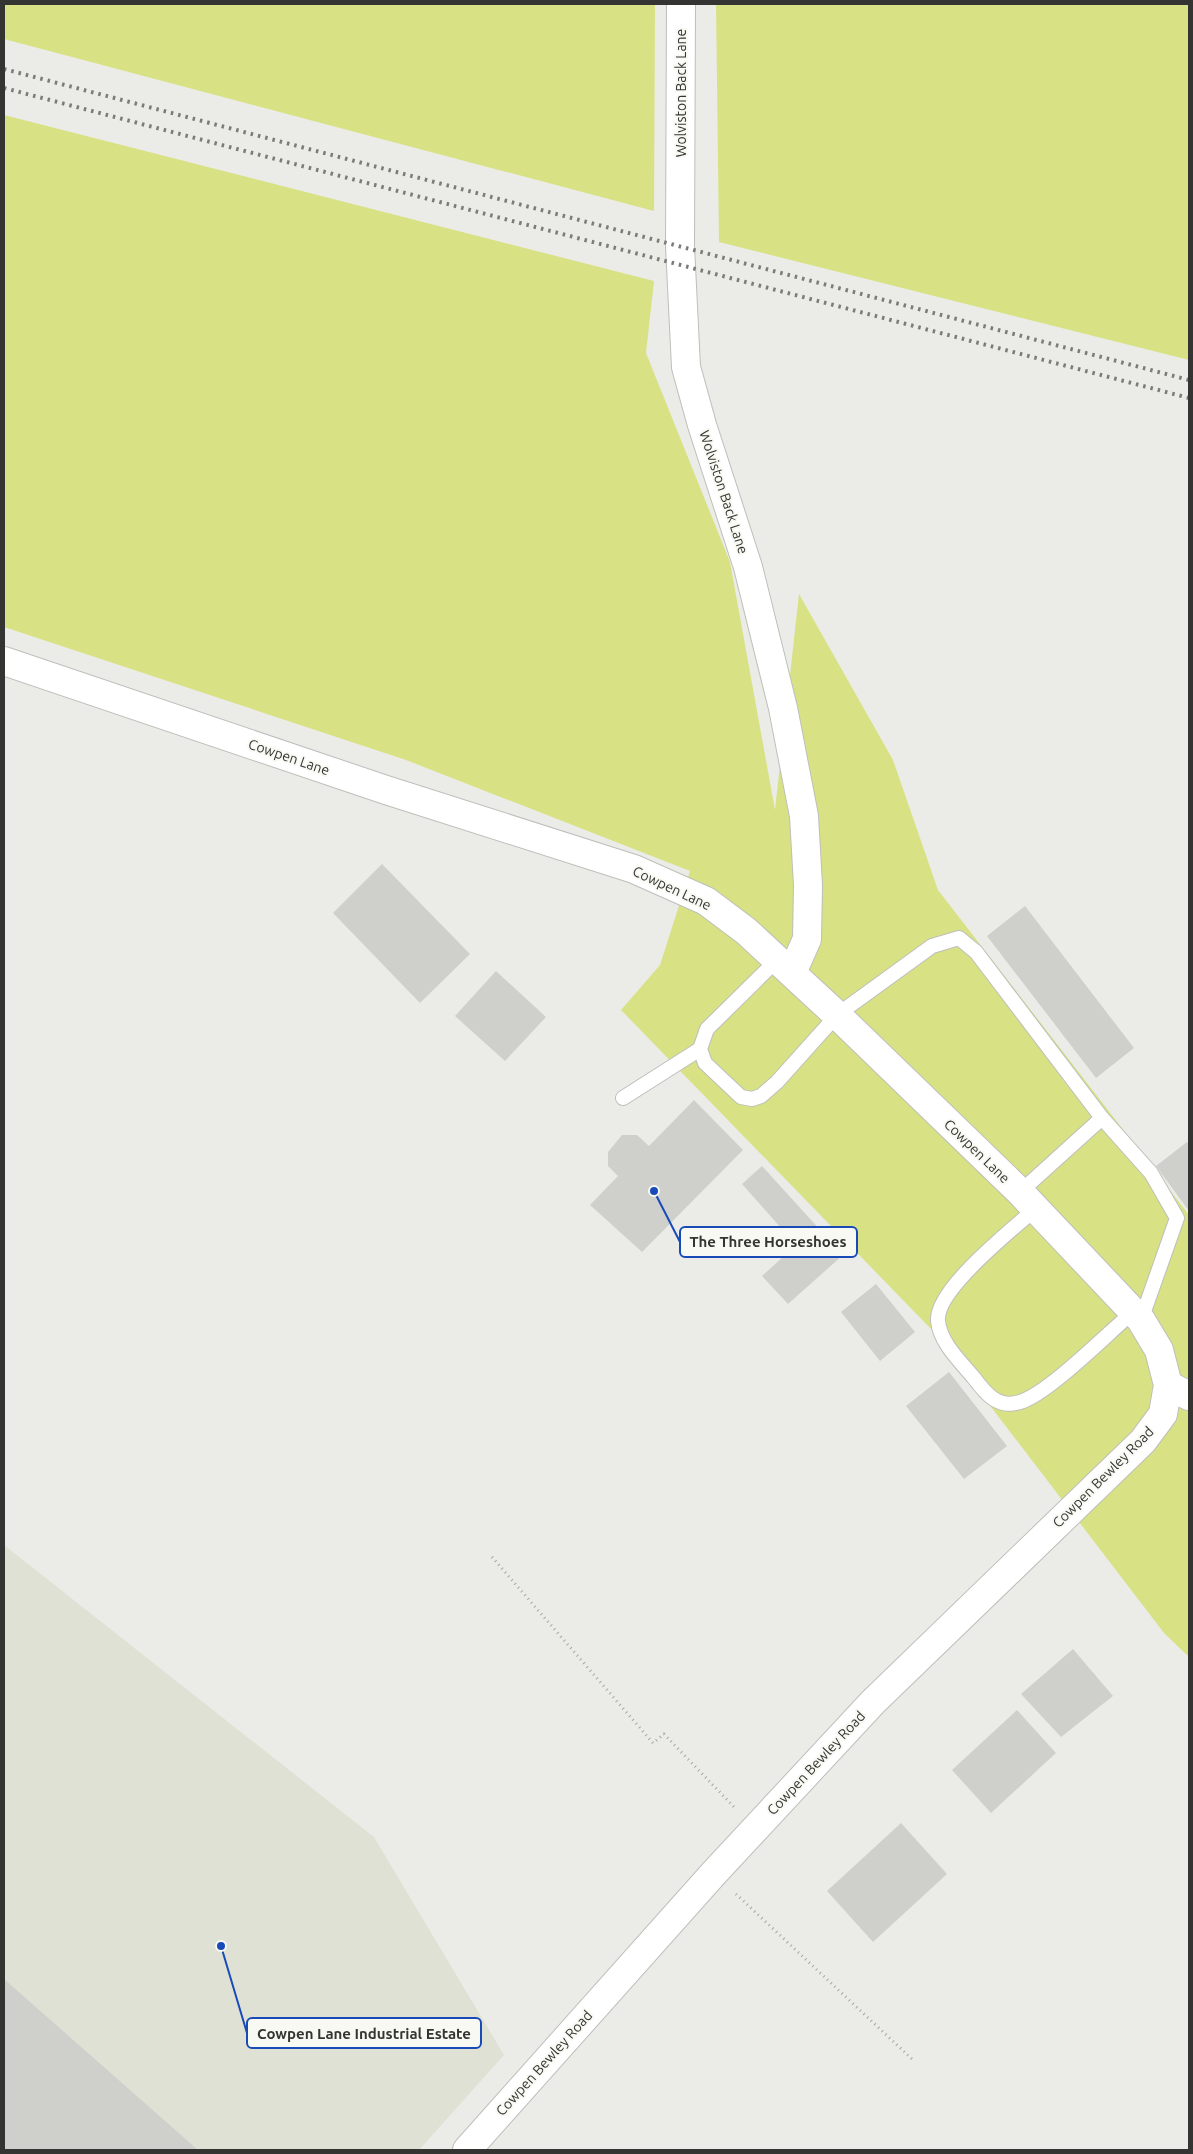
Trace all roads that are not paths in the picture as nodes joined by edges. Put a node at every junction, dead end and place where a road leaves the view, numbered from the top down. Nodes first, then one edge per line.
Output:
1 (681, 4) edge
2 (4, 661) edge
3 (785, 966) junction
4 (837, 1015) junction
5 (700, 1049) junction
6 (623, 1098) dead end
7 (1102, 1118) junction
8 (1027, 1200) junction
9 (1137, 1316) junction
10 (1179, 1390) edge
11 (467, 2150) edge

1 - 3 street, Wolviston Back Lane
2 - 3 street, Cowpen Lane
3 - 4 street, Cowpen Lane
3 - 5 lane
4 - 5 lane
4 - 7 lane
4 - 8 street, Cowpen Lane
5 - 6 lane
7 - 8 lane
7 - 9 lane
8 - 9 street, Cowpen Lane
8 - 9 lane
9 - 10 street, Cowpen Lane
10 - 11 street, Cowpen Bewley Road

